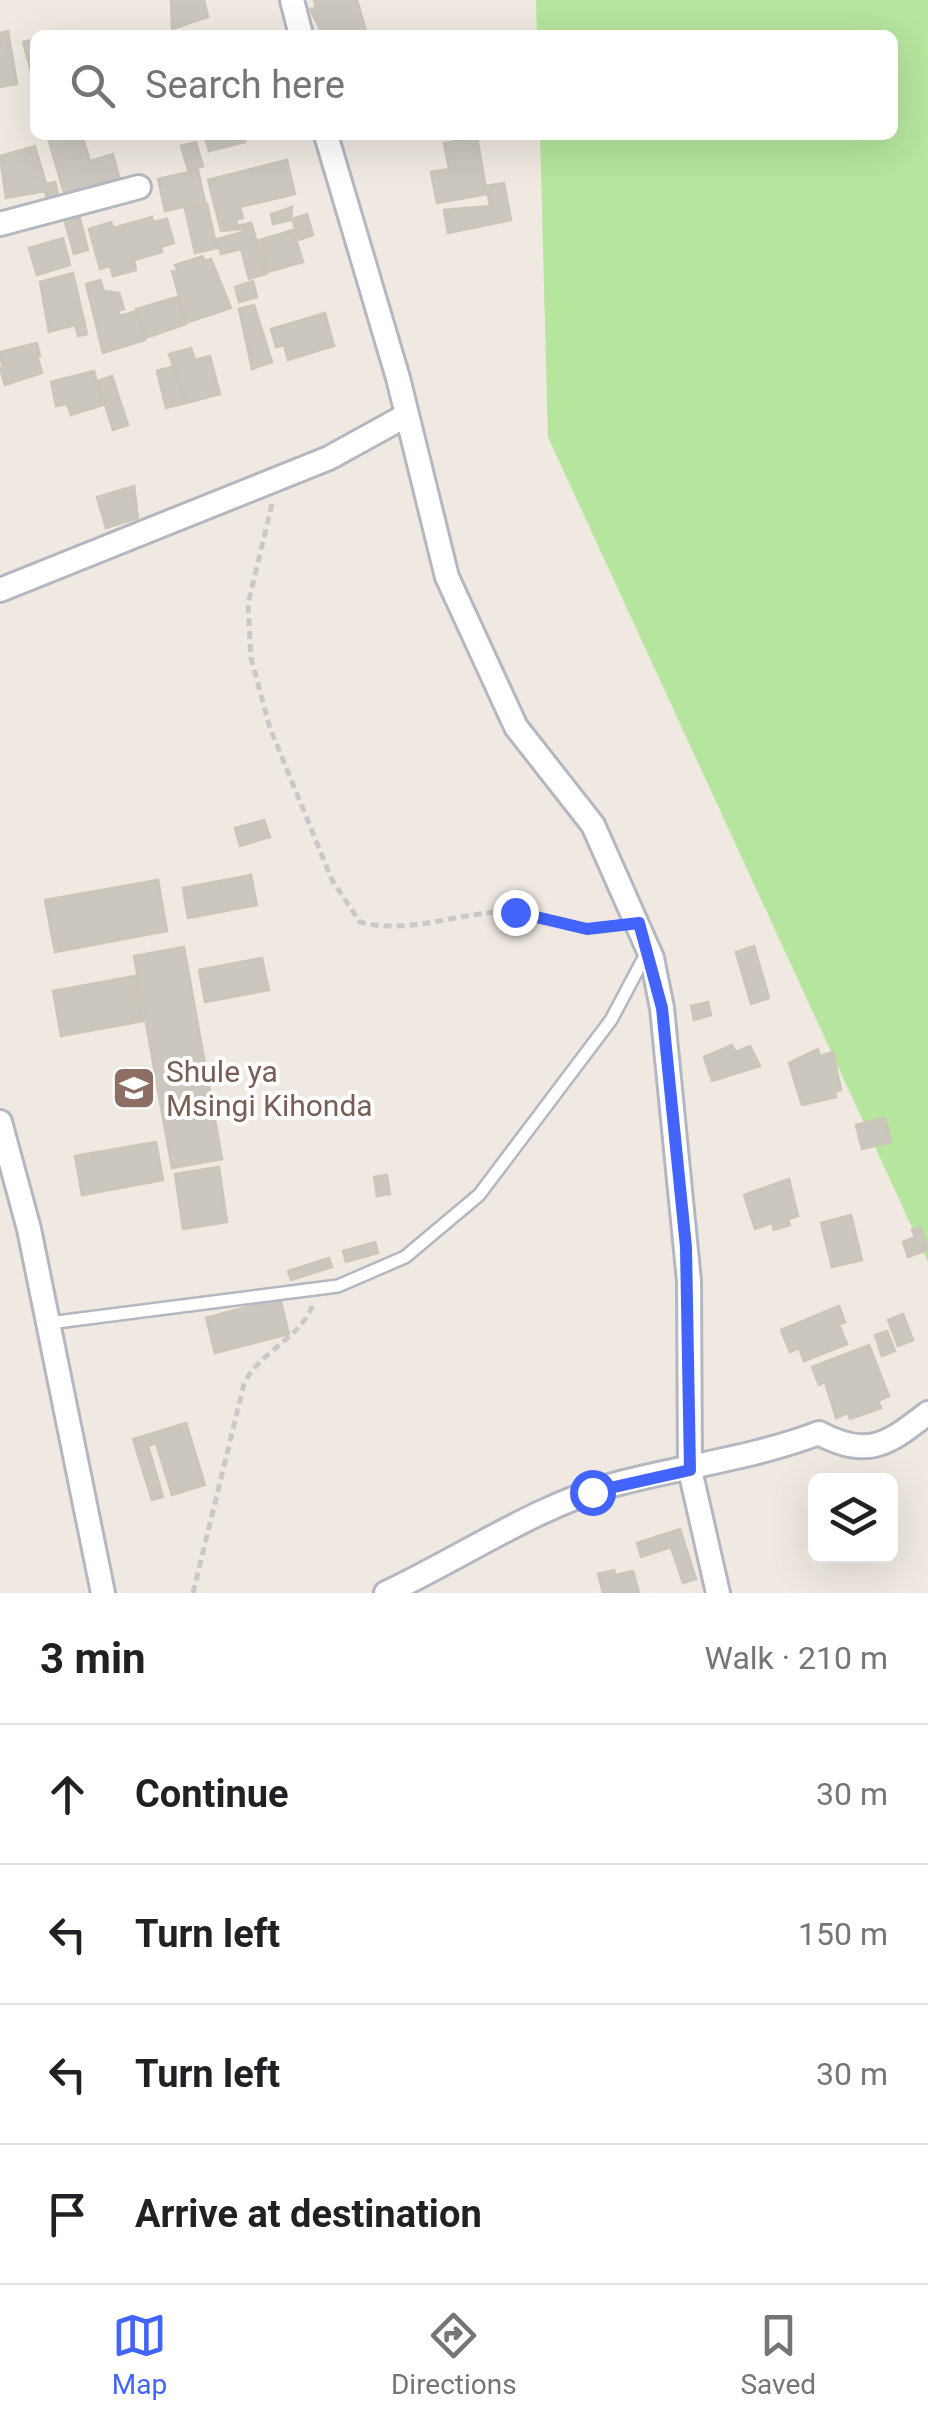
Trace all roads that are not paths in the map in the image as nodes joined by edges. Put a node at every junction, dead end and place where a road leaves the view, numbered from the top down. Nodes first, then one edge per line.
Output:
1 (292, 0) edge
2 (300, 30) edge
3 (327, 140) edge
4 (139, 187) dead end
5 (0, 224) edge
6 (407, 414) junction
7 (0, 590) edge
8 (649, 948) junction
9 (0, 1122) edge
10 (49, 1324) junction
11 (928, 1413) edge
12 (690, 1470) junction
13 (102, 1593) edge
14 (386, 1593) edge
15 (718, 1593) edge

1 - 2 street
3 - 6 street
4 - 5 street
6 - 7 street
6 - 8 street
8 - 10 lane
8 - 12 street
9 - 10 street
10 - 13 street
11 - 12 street
12 - 14 street
12 - 15 street

